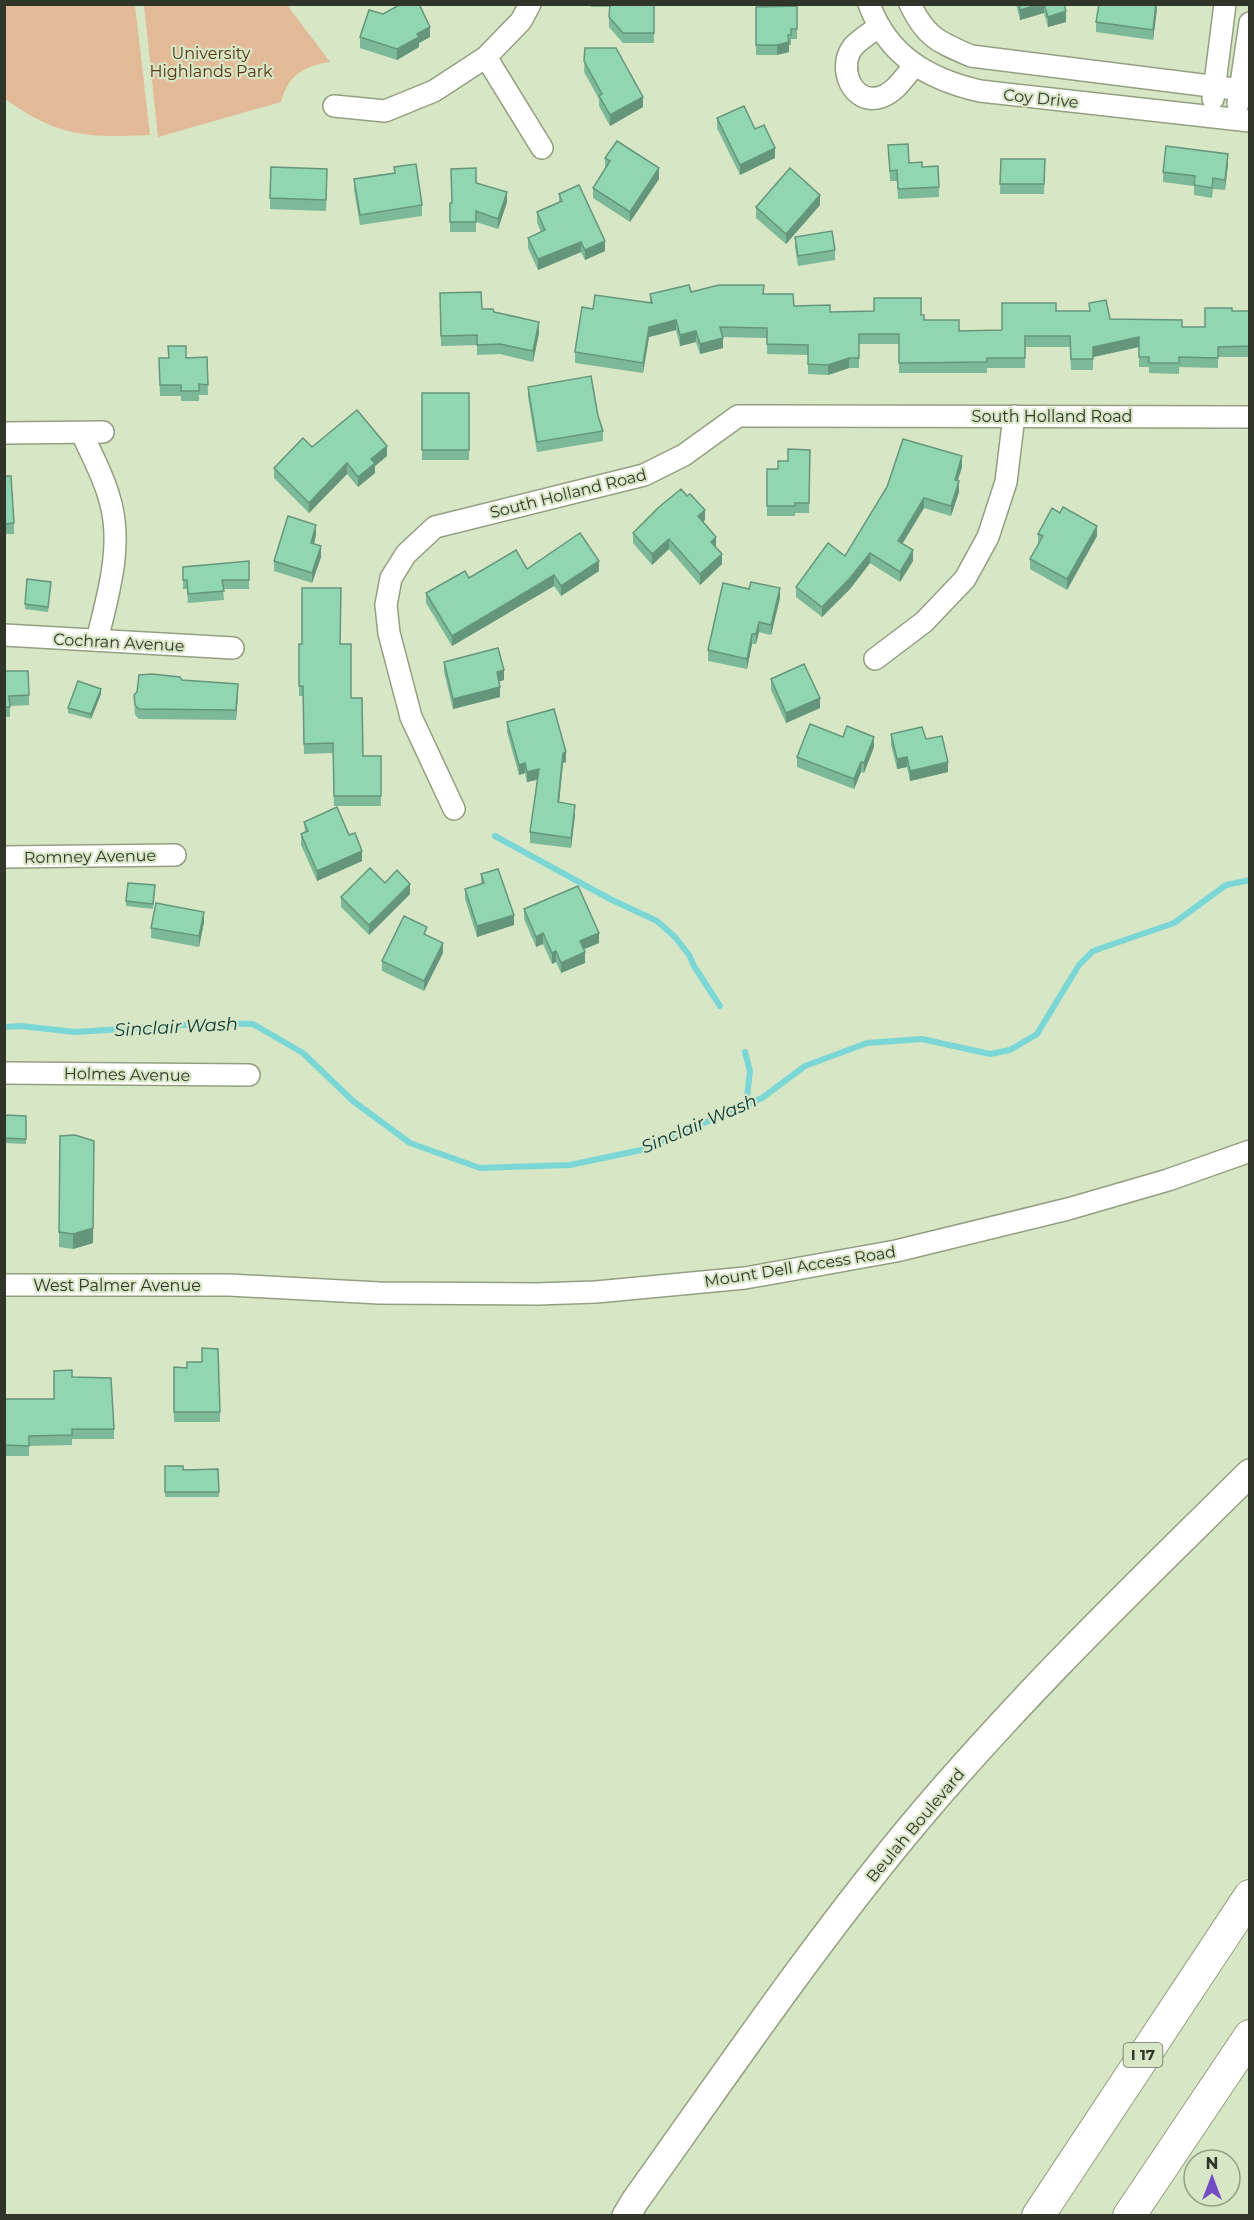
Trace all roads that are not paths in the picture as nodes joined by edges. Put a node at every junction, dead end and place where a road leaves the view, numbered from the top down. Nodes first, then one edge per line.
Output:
1 (531, 4) edge
2 (868, 4) edge
3 (910, 4) edge
4 (1225, 4) edge
5 (1250, 22) edge
6 (879, 27) junction
7 (486, 57) junction
8 (915, 65) junction
9 (1215, 87) junction
10 (1245, 91) edge
11 (334, 106) dead end
12 (1211, 116) junction
13 (1242, 120) edge
14 (542, 148) dead end
15 (1014, 416) junction
16 (1250, 417) edge
17 (4, 433) edge
18 (4, 635) edge
19 (97, 640) junction
20 (232, 648) dead end
21 (875, 659) dead end
22 (454, 808) dead end
23 (175, 855) dead end
24 (4, 857) edge
25 (4, 1073) edge
26 (249, 1075) dead end
27 (1250, 1151) edge
28 (4, 1285) edge
29 (229, 1285) joint
30 (1250, 1473) edge
31 (1250, 1896) edge
32 (1250, 2036) edge
33 (626, 2216) edge
34 (1038, 2216) edge
35 (1129, 2216) edge

1 - 7 street
2 - 6 street, Coy Drive
3 - 9 street, Coy Drive
4 - 9 street
5 - 10 street
6 - 8 street, Coy Drive
6 - 8 street
7 - 11 street
7 - 14 street
8 - 12 street, Coy Drive
9 - 10 street, Coy Drive
9 - 12 street
10 - 13 street
12 - 13 street, Coy Drive
15 - 16 street, South Holland Road
15 - 21 street
15 - 22 street, South Holland Road
17 - 19 street
18 - 19 street, Cochran Avenue
19 - 20 street, Cochran Avenue
23 - 24 street, Romney Avenue
25 - 26 street, Holmes Avenue
27 - 29 street, Mount Dell Access Road
28 - 29 street, West Palmer Avenue
30 - 33 main road, Beulah Boulevard
31 - 34 highway, I 17
32 - 35 highway

